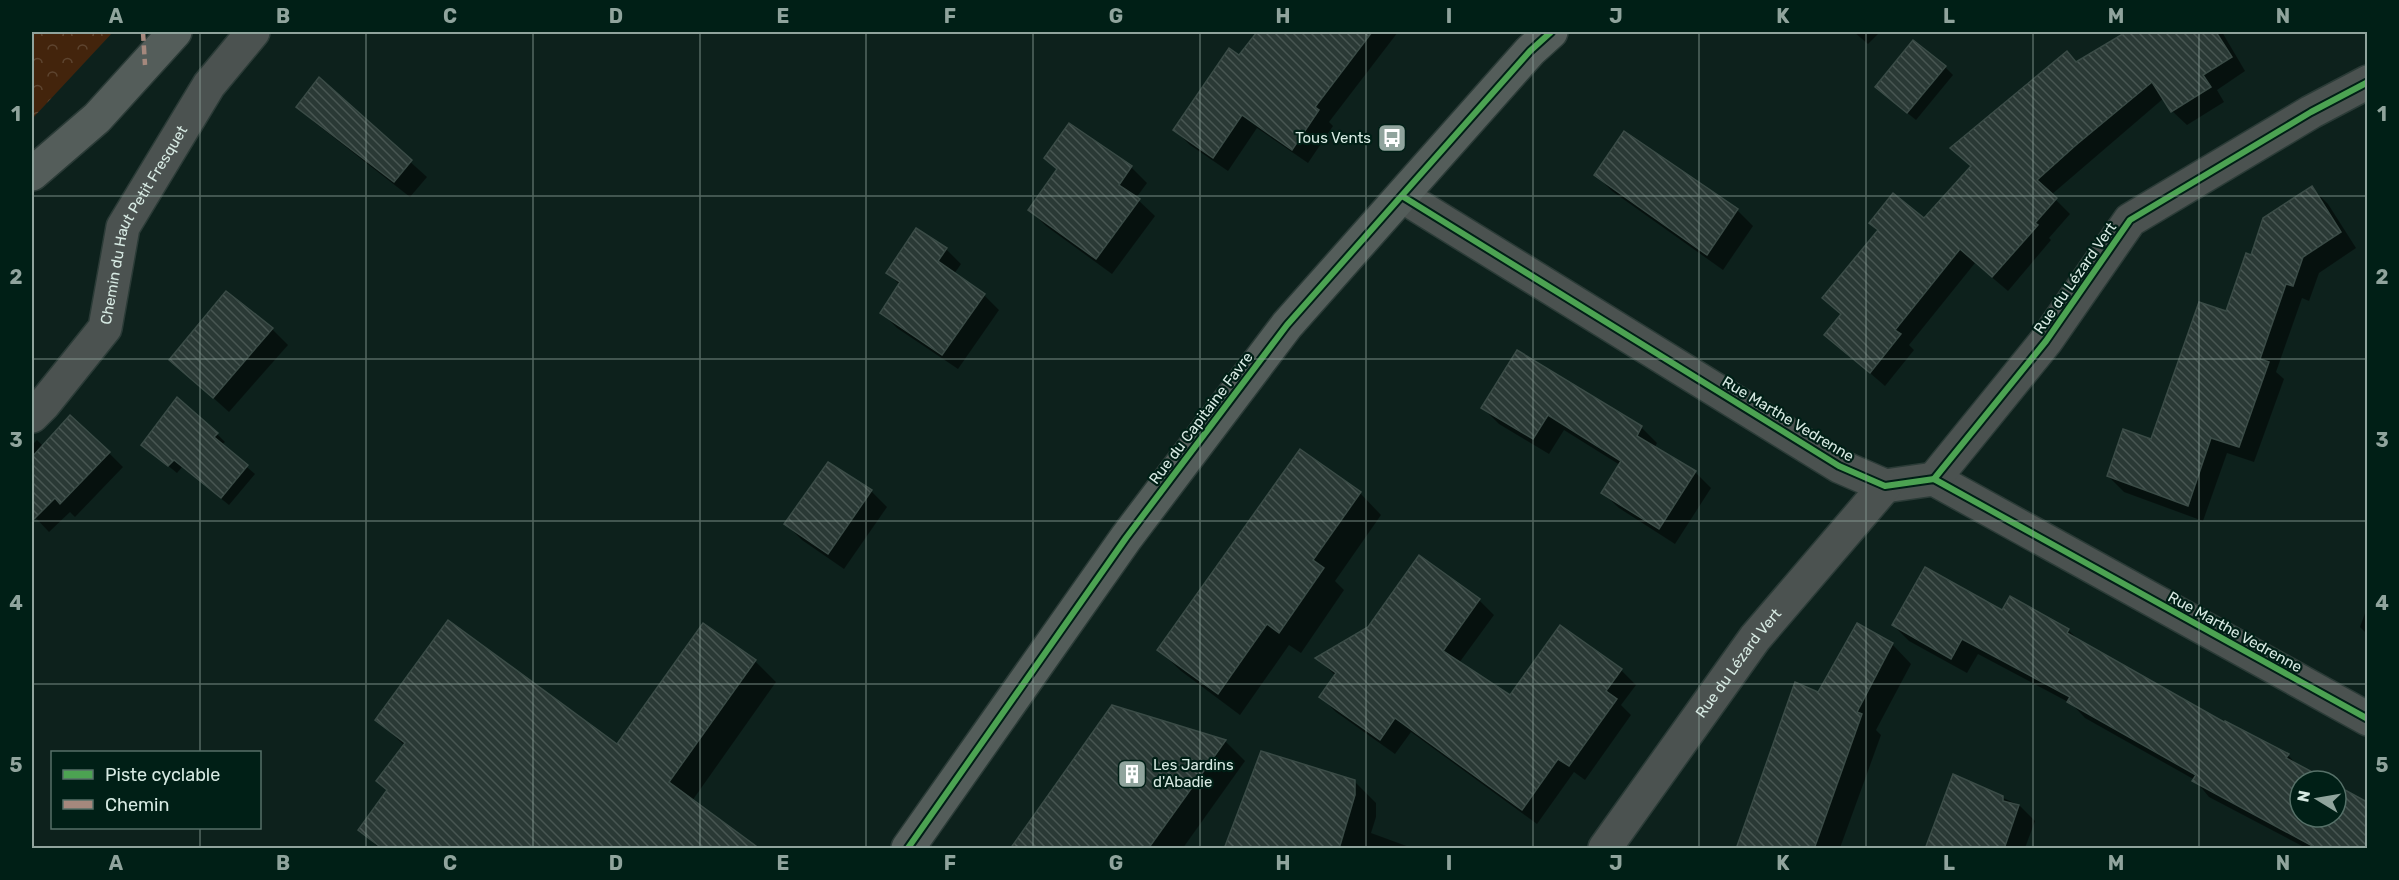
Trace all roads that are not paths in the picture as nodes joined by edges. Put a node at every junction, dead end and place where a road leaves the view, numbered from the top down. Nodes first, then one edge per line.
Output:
1 (175, 32) edge
2 (253, 32) edge
3 (1551, 32) edge
4 (2367, 82) edge
5 (32, 174) edge
6 (1402, 196) junction
7 (32, 416) edge
8 (1934, 479) junction
9 (1885, 486) junction
10 (2367, 718) edge
11 (908, 849) edge
12 (1605, 849) edge

1 - 5 street
2 - 7 street, Chemin du Haut Petit Fresquet
3 - 6 street, Rue du Capitaine Favre
4 - 8 street, Rue du Lézard Vert
6 - 9 street, Rue Marthe Vedrenne
6 - 11 street, Rue du Capitaine Favre
8 - 9 street
8 - 10 street, Rue Marthe Vedrenne
9 - 12 street, Rue du Lézard Vert

